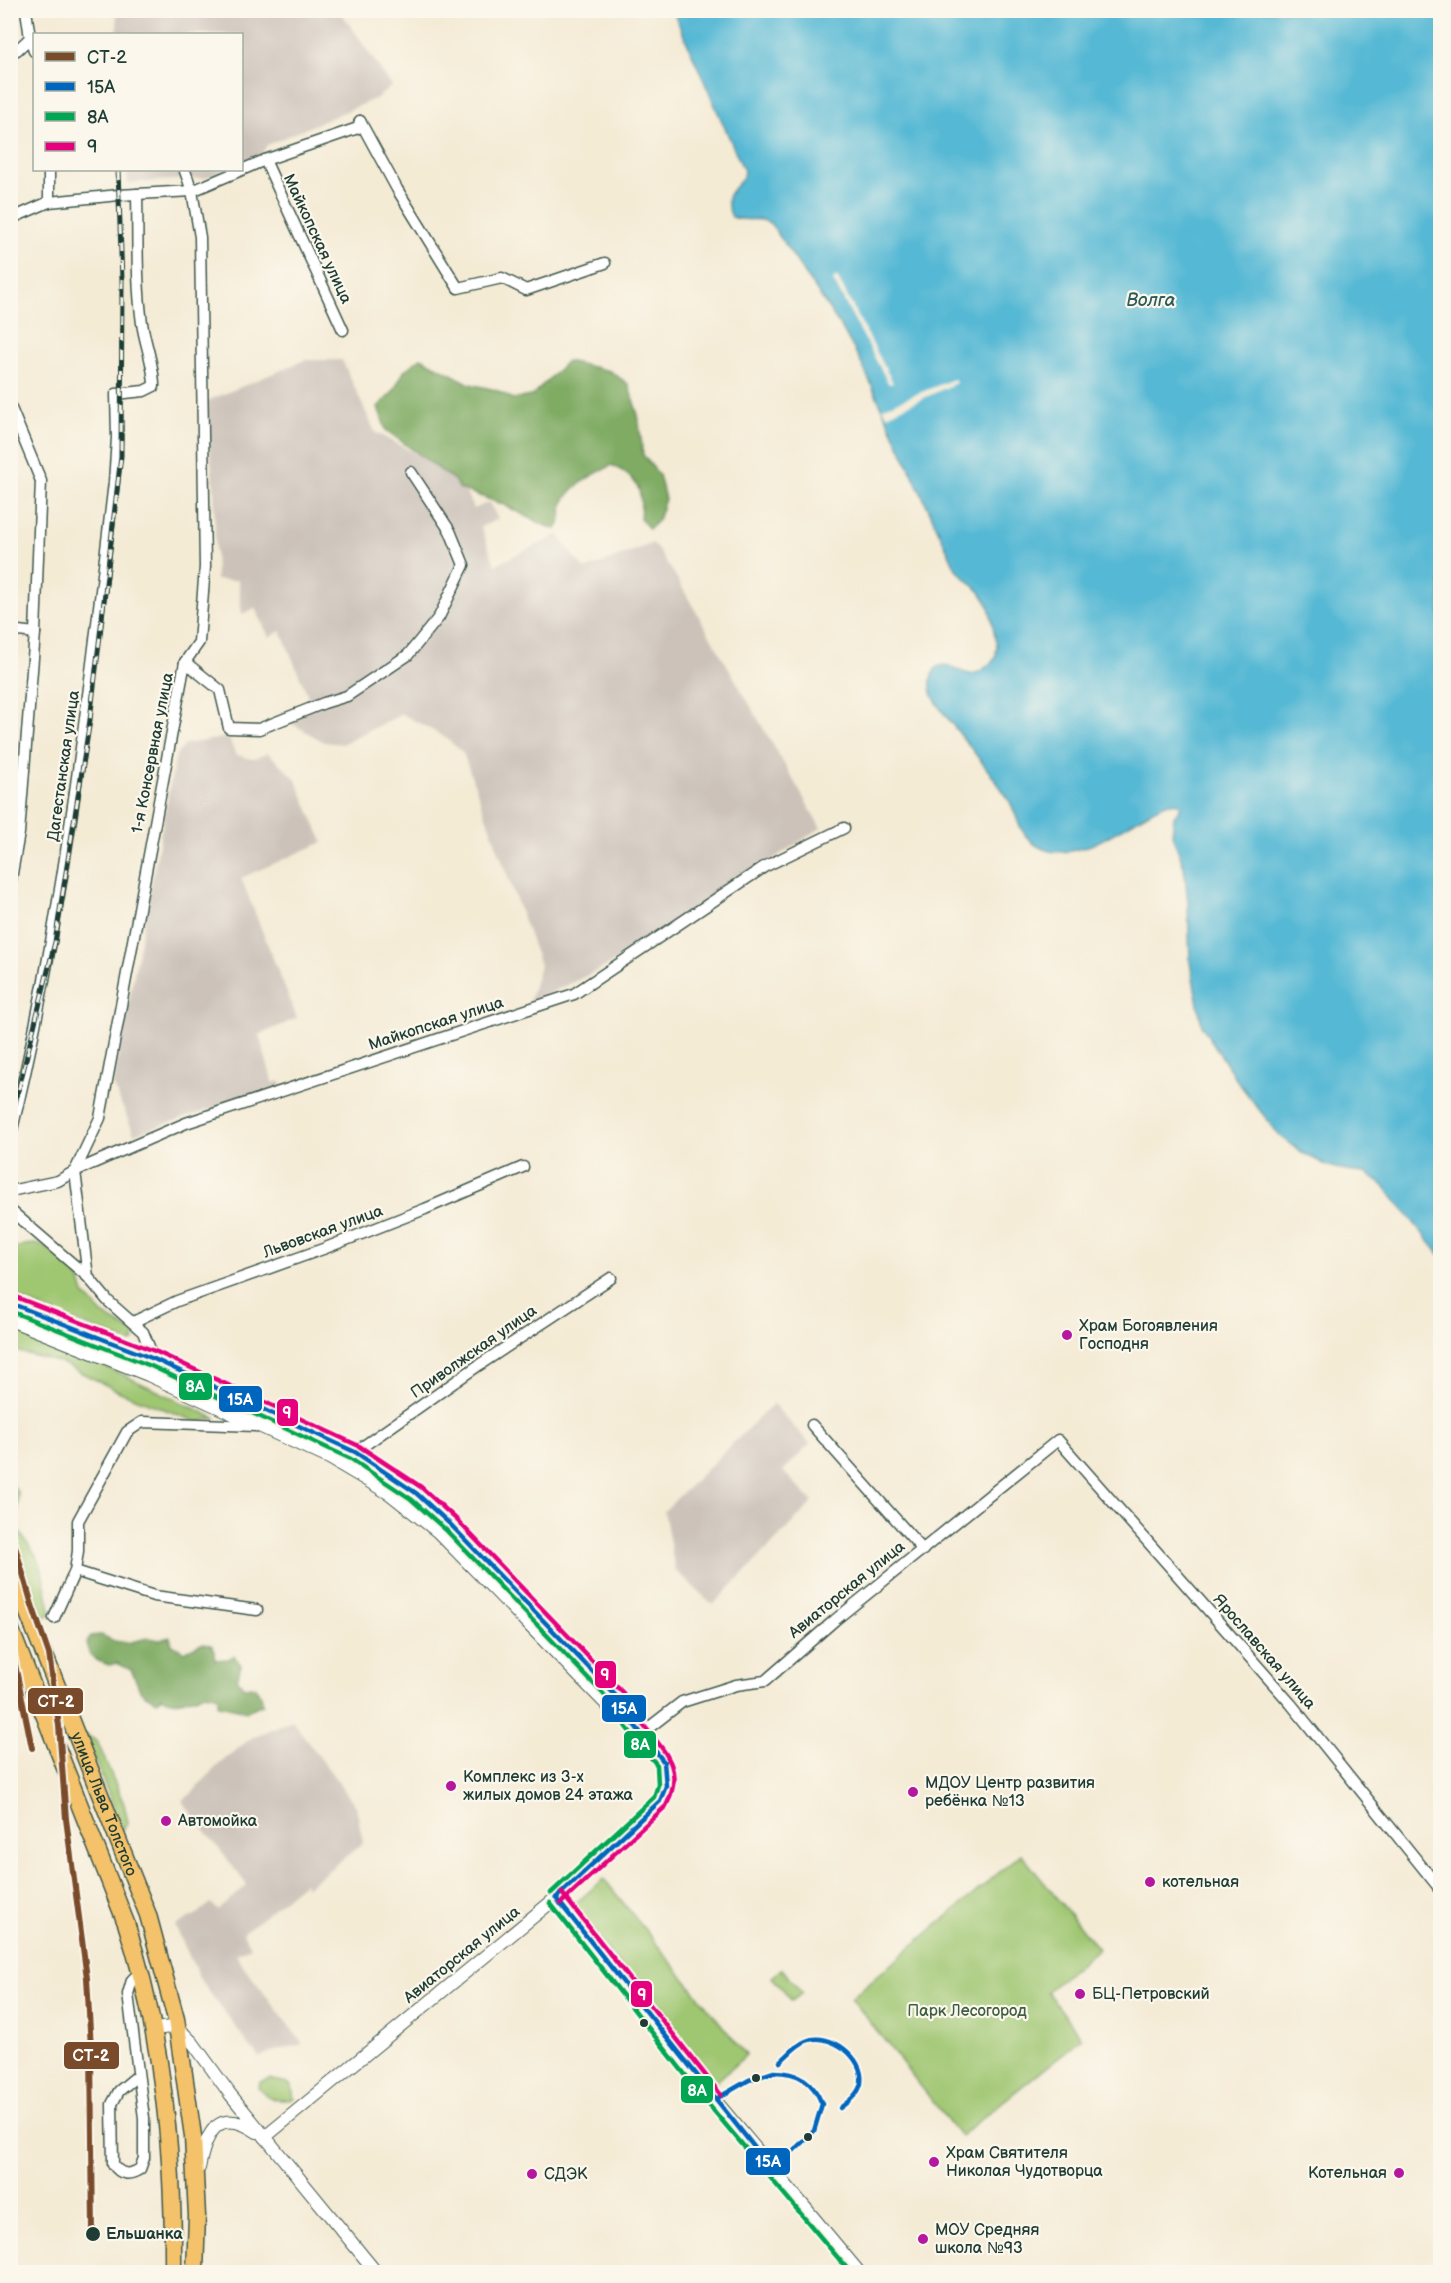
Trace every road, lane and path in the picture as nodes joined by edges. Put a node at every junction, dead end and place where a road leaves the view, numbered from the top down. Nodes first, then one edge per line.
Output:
1 (26, 10) edge
2 (30, 38) junction
3 (33, 48) edge
4 (10, 53) edge
5 (265, 160) junction
6 (243, 169) edge
7 (49, 171) edge
8 (185, 171) dead end
9 (239, 171) edge
10 (192, 191) junction
11 (137, 194) junction
12 (50, 202) junction
13 (10, 219) edge
14 (605, 263) dead end
15 (343, 330) dead end
16 (10, 406) edge
17 (411, 472) dead end
18 (10, 630) edge
19 (35, 633) junction
20 (185, 662) junction
21 (844, 828) dead end
22 (10, 885) edge
23 (10, 1138) edge
24 (524, 1167) dead end
25 (75, 1171) junction
26 (10, 1191) edge
27 (10, 1210) edge
28 (88, 1277) junction
29 (611, 1278) dead end
30 (10, 1304) edge
31 (10, 1320) edge
32 (133, 1322) junction
33 (154, 1359) junction
34 (148, 1375) junction
35 (812, 1425) dead end
36 (259, 1426) junction
37 (1058, 1440) joint
38 (355, 1452) junction
39 (923, 1550) junction
40 (10, 1568) edge
41 (75, 1571) junction
42 (257, 1610) dead end
43 (54, 1618) dead end
44 (10, 1628) edge
45 (632, 1722) junction
46 (642, 1733) junction
47 (1440, 1889) edge
48 (556, 1898) junction
49 (141, 1971) junction
50 (154, 2029) junction
51 (178, 2030) junction
52 (137, 2076) junction
53 (265, 2137) junction
54 (196, 2184) junction
55 (173, 2272) edge
56 (195, 2272) edge
57 (376, 2272) edge
58 (859, 2272) edge

1 - 2 street
2 - 3 street
2 - 4 street
5 - 6 street
5 - 14 street
5 - 15 street, Майкопская улица
7 - 12 street
8 - 10 street, 1-я Консервная улица
9 - 10 street
10 - 11 street
10 - 20 street, 1-я Консервная улица
11 - 12 street
11 - 23 street, Дагестанская улица
12 - 13 street
16 - 19 street
17 - 20 street
18 - 19 street
19 - 22 street
20 - 25 street, 1-я Консервная улица
21 - 25 street, Майкопская улица
24 - 32 street, Львовская улица
25 - 26 street, Майкопская улица
25 - 28 street
27 - 28 street
28 - 32 street
29 - 38 street, Приволжская улица
30 - 33 street
31 - 34 street
32 - 33 street
33 - 34 street
33 - 38 street
34 - 36 street
35 - 39 street
36 - 41 street
36 - 45 street
37 - 39 street, Авиаторская улица
37 - 47 street, Ярославская улица
38 - 45 street
39 - 46 street, Авиаторская улица
40 - 51 main road, улица Льва Толстого
41 - 42 street
41 - 43 street
44 - 49 main road, улица Льва Толстого
45 - 46 street
46 - 48 street, Авиаторская улица
48 - 53 street, Авиаторская улица
48 - 58 street
49 - 50 main road, улица Льва Толстого
49 - 52 street
50 - 51 street
50 - 55 main road, улица Льва Толстого
51 - 53 street
51 - 54 main road, улица Льва Толстого
52 - 52 street
53 - 54 street
53 - 57 street
54 - 56 main road, улица Льва Толстого

